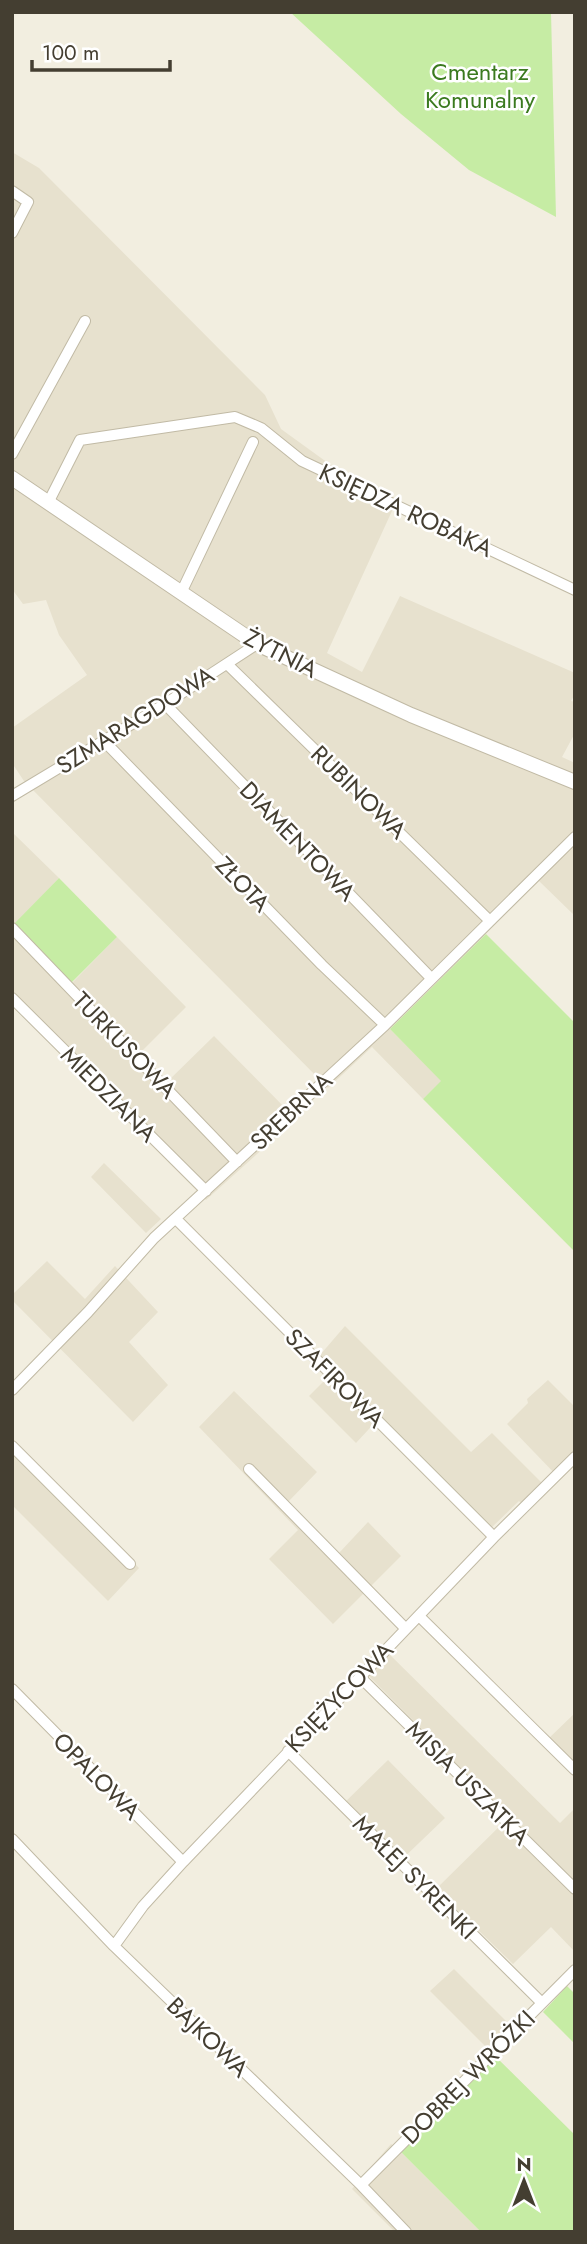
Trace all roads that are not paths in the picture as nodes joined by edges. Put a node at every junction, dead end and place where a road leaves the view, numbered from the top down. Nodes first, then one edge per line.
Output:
1 (12, 191) edge
2 (12, 233) edge
3 (85, 321) dead end
4 (253, 442) dead end
5 (12, 454) edge
6 (12, 478) edge
7 (48, 503) junction
8 (575, 590) edge
9 (181, 593) junction
10 (257, 644) junction
11 (227, 664) junction
12 (164, 704) junction
13 (104, 741) junction
14 (575, 782) edge
15 (12, 796) edge
16 (575, 837) edge
17 (490, 921) junction
18 (12, 928) edge
19 (431, 978) junction
20 (12, 998) edge
21 (384, 1025) junction
22 (237, 1163) junction
23 (206, 1191) junction
24 (176, 1219) junction
25 (12, 1390) edge
26 (12, 1447) edge
27 (575, 1457) edge
28 (249, 1469) dead end
29 (494, 1537) junction
30 (130, 1564) dead end
31 (419, 1616) junction
32 (406, 1629) junction
33 (361, 1678) junction
34 (12, 1689) edge
35 (288, 1751) junction
36 (575, 1770) edge
37 (12, 1839) edge
38 (183, 1862) junction
39 (575, 1889) edge
40 (114, 1947) junction
41 (575, 1970) edge
42 (542, 2003) junction
43 (361, 2185) junction
44 (406, 2232) edge

1 - 2 street
3 - 5 street
4 - 9 street
6 - 7 street, ŻYTNIA
7 - 8 street, KSIĘDZA ROBAKA
7 - 9 street, ŻYTNIA
9 - 10 street, ŻYTNIA
10 - 11 street, SZMARAGDOWA
10 - 14 street, ŻYTNIA
11 - 12 street, SZMARAGDOWA
11 - 17 street, RUBINOWA
12 - 13 street, SZMARAGDOWA
12 - 19 street, DIAMENTOWA
13 - 15 street, SZMARAGDOWA
13 - 21 street, ZŁOTA
16 - 17 street, SREBRNA
17 - 19 street, SREBRNA
18 - 22 street, TURKUSOWA
19 - 21 street, SREBRNA
20 - 23 street, MIEDZIANA
21 - 22 street, SREBRNA
22 - 23 street, SREBRNA
23 - 24 street, SREBRNA
24 - 25 street, SREBRNA
24 - 29 street, SZAFIROWA
26 - 30 street
27 - 29 street, KSIĘŻYCOWA
28 - 32 street
29 - 31 street, KSIĘŻYCOWA
31 - 32 street, KSIĘŻYCOWA
31 - 36 street
32 - 33 street, KSIĘŻYCOWA
33 - 35 street, KSIĘŻYCOWA
33 - 39 street, MISIA USZATKA
34 - 38 street, OPALOWA
35 - 38 street, KSIĘŻYCOWA
35 - 42 street, MAŁEJ SYRENKI
37 - 40 street, BAJKOWA
38 - 40 street, KSIĘŻYCOWA
40 - 43 street, BAJKOWA
41 - 42 street, DOBREJ WRÓŻKI
42 - 43 street, DOBREJ WRÓŻKI
43 - 44 street, BAJKOWA

